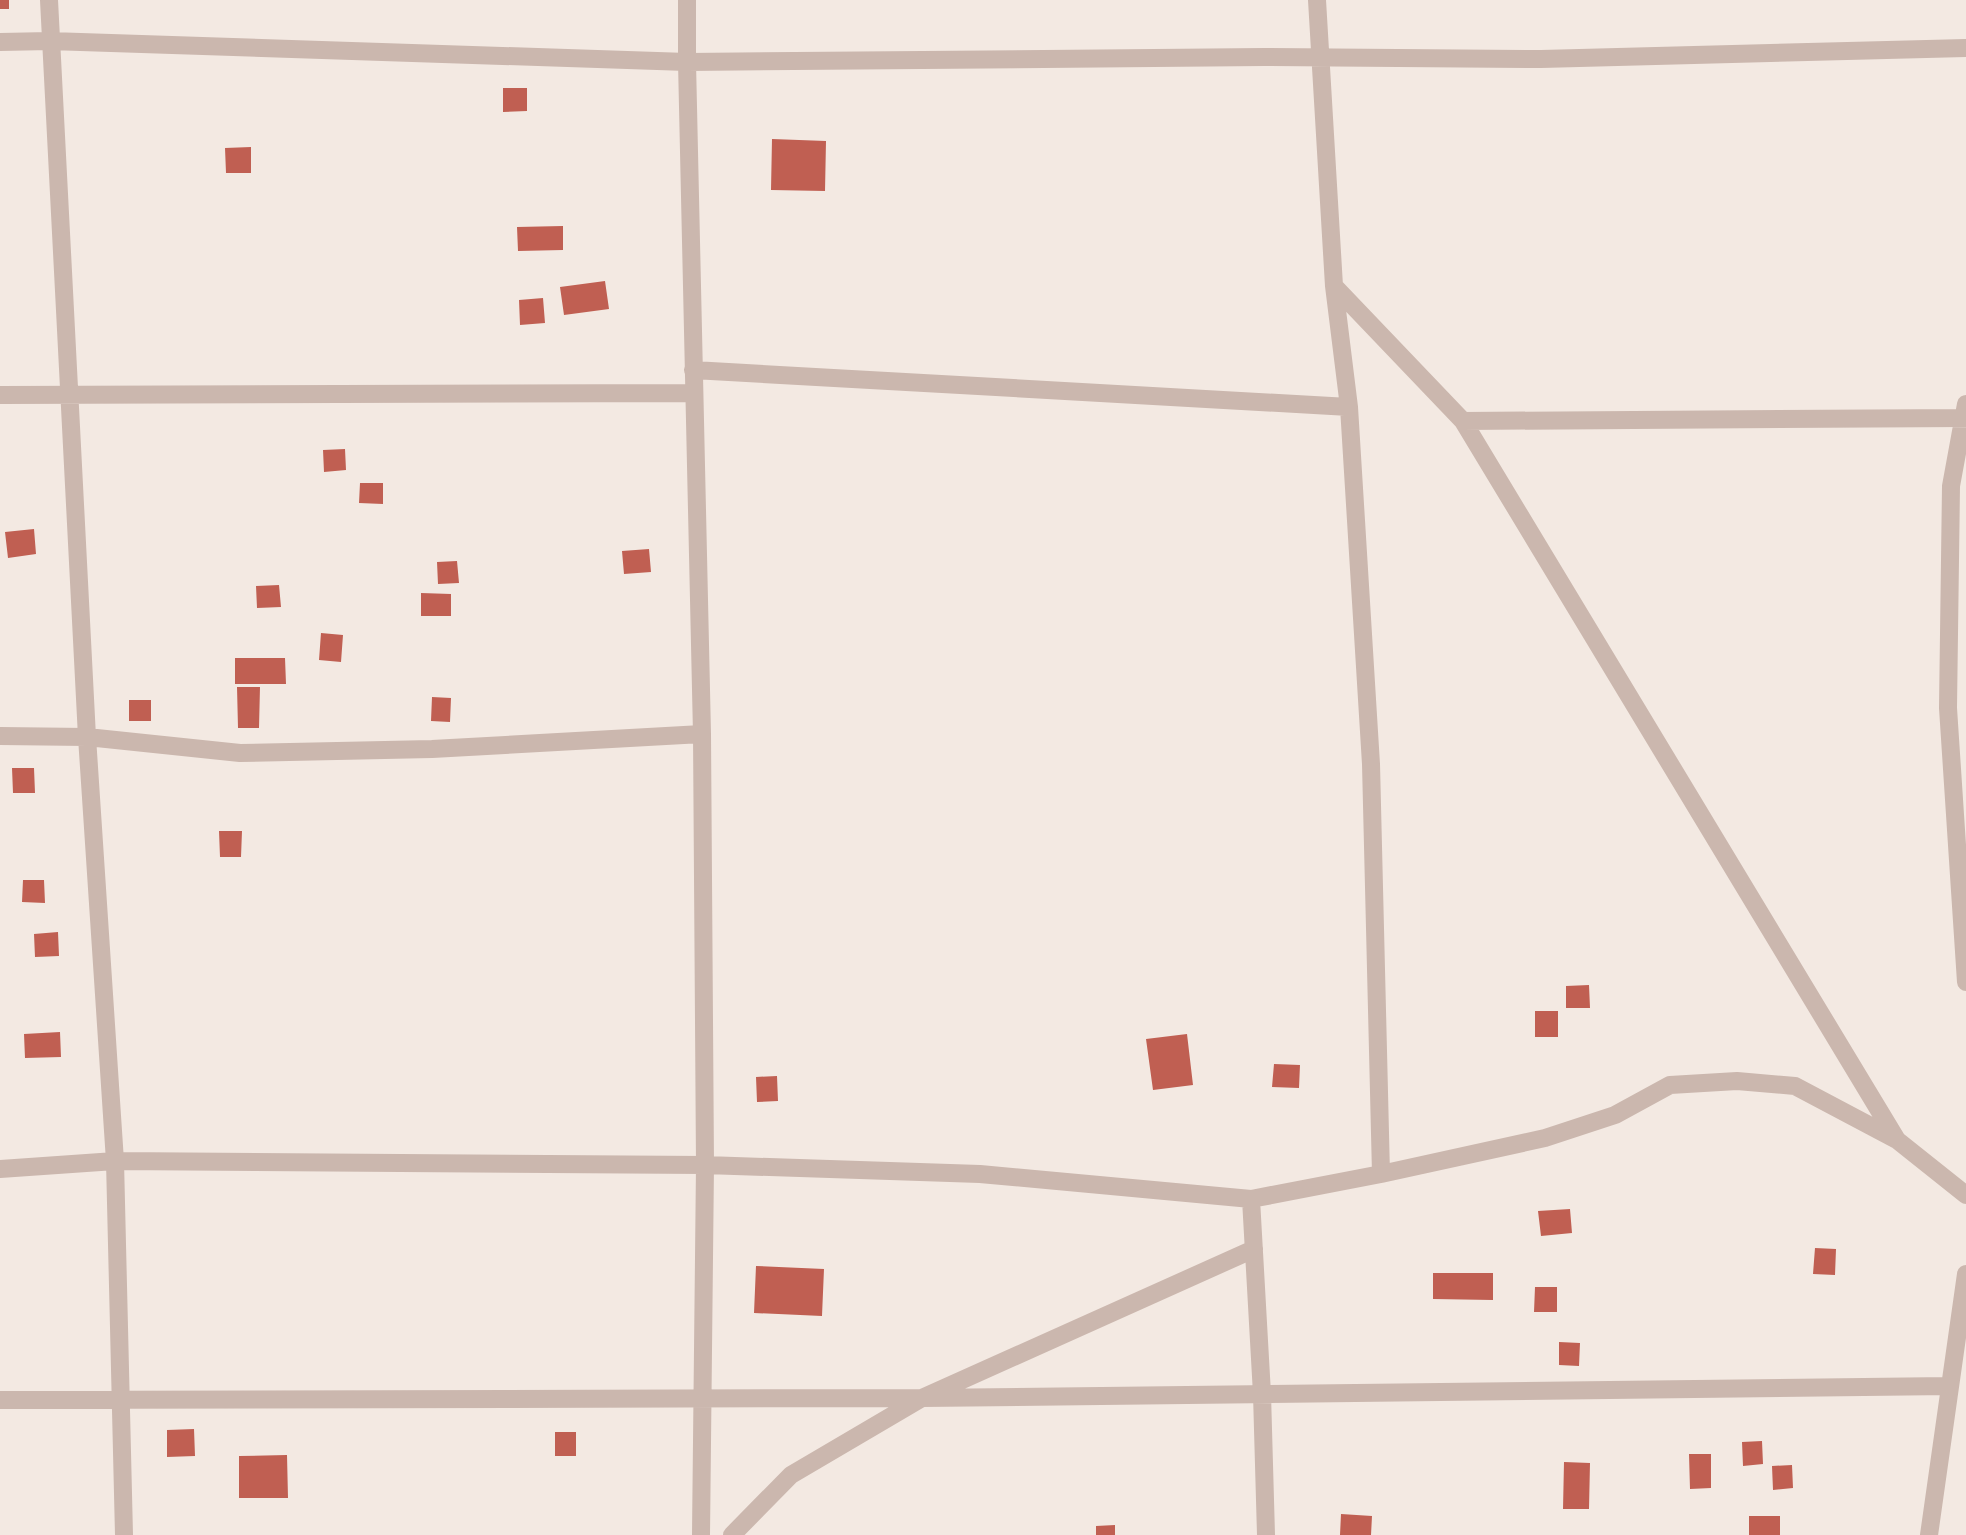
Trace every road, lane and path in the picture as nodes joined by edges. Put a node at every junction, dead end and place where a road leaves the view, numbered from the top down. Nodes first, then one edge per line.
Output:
1 (49, 0) edge
2 (687, 0) edge
3 (1317, 0) edge
4 (50, 41) junction
5 (0, 42) edge
6 (1966, 48) edge
7 (1321, 57) junction
8 (687, 62) junction
9 (1334, 286) junction
10 (693, 370) junction
11 (694, 393) junction
12 (68, 394) junction
13 (0, 395) edge
14 (1349, 407) junction
15 (1965, 414) edge
16 (1463, 421) junction
17 (702, 734) junction
18 (0, 736) edge
19 (87, 737) junction
20 (1966, 982) edge
21 (1897, 1140) junction
22 (115, 1161) junction
23 (705, 1165) junction
24 (0, 1169) edge
25 (1381, 1174) junction
26 (1966, 1195) edge
27 (1251, 1199) junction
28 (1254, 1249) junction
29 (1966, 1274) edge
30 (1949, 1386) junction
31 (1262, 1394) junction
32 (701, 1398) junction
33 (922, 1398) junction
34 (122, 1400) junction
35 (0, 1401) edge
36 (124, 1535) edge
37 (701, 1535) edge
38 (732, 1535) edge
39 (1266, 1535) edge
40 (1929, 1535) edge

1 - 4 street
2 - 8 street
3 - 7 street
4 - 5 street
4 - 8 street
4 - 12 street
6 - 7 street
7 - 8 street
7 - 9 street
8 - 10 street
9 - 14 street
9 - 16 street
10 - 11 street
10 - 14 street
11 - 12 street
11 - 17 street
12 - 13 street
12 - 19 street
14 - 25 street
15 - 16 street
15 - 20 street
16 - 21 street
17 - 19 street
17 - 23 street
18 - 19 street
19 - 22 street
21 - 25 street
21 - 26 street
22 - 23 street
22 - 24 street
22 - 34 street
23 - 27 street
23 - 32 street
25 - 27 street
27 - 28 street
28 - 31 street
28 - 33 street
29 - 30 street
30 - 31 street
30 - 40 street
31 - 33 street
31 - 39 street
32 - 33 street
32 - 34 street
32 - 37 street
33 - 38 street
34 - 35 street
34 - 36 street

